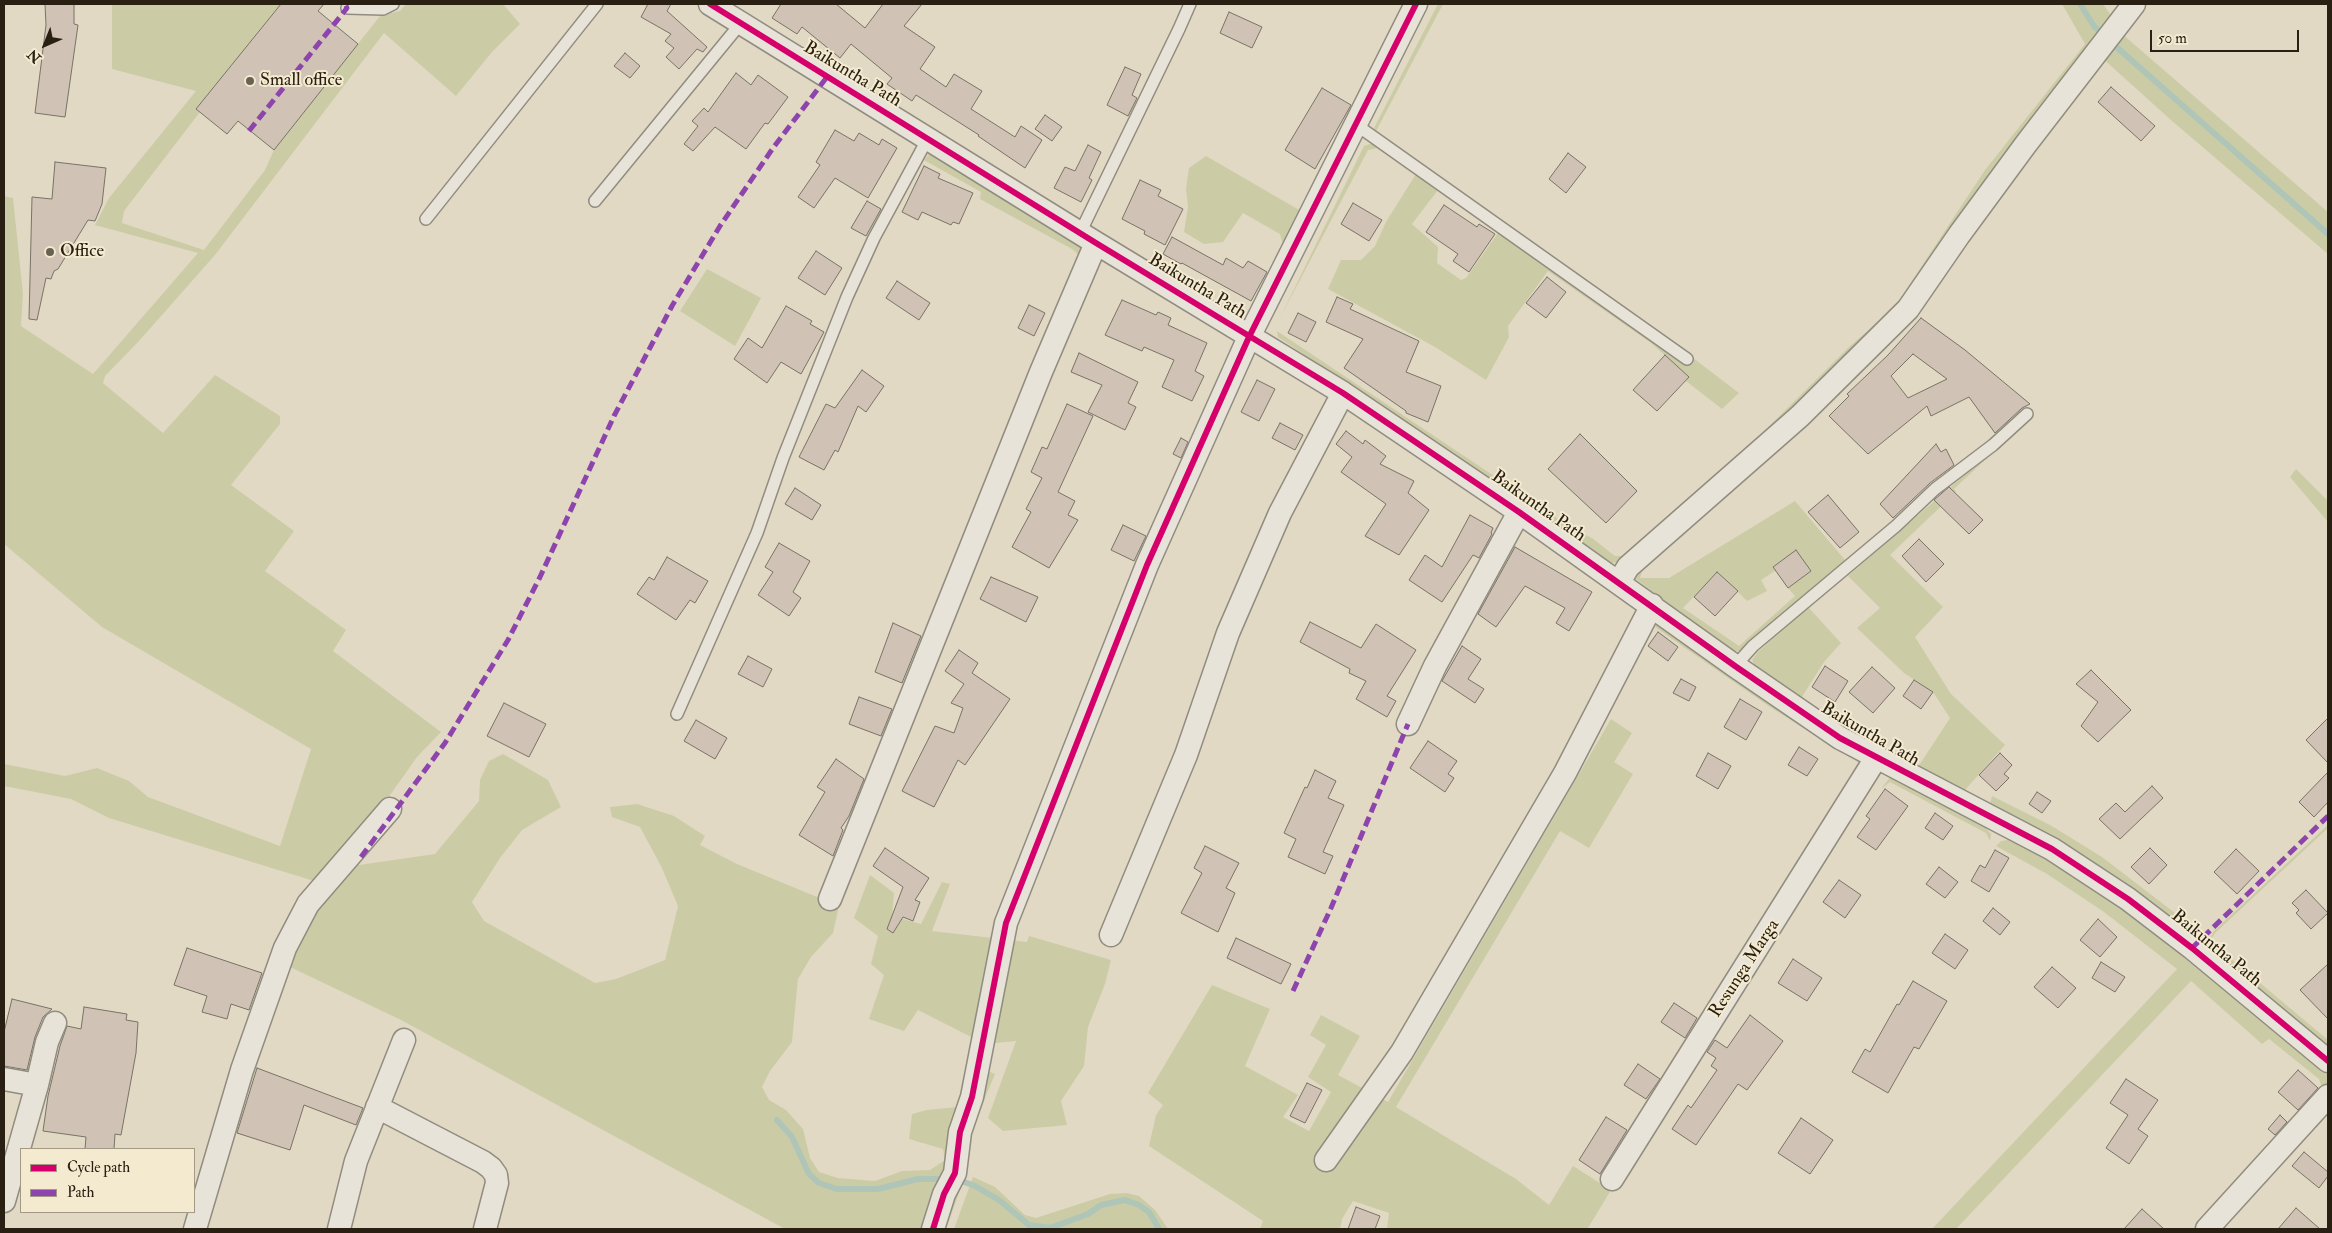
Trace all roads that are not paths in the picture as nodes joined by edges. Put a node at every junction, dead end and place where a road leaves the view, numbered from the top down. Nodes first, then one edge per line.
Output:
1 (393, 4) edge
2 (597, 4) edge
3 (710, 4) edge
4 (1190, 4) edge
5 (1416, 4) edge
6 (2134, 4) edge
7 (346, 8) dead end
8 (741, 23) junction
9 (1355, 124) junction
10 (928, 138) junction
11 (595, 201) dead end
12 (426, 219) dead end
13 (1088, 238) junction
14 (1249, 337) junction
15 (1686, 359) dead end
16 (1343, 393) junction
17 (2027, 414) dead end
18 (1519, 512) junction
19 (1619, 582) junction
20 (1652, 605) junction
21 (1735, 666) junction
22 (677, 714) dead end
23 (1408, 724) dead end
24 (1876, 758) junction
25 (390, 809) dead end
26 (830, 899) dead end
27 (1111, 935) dead end
28 (55, 1023) dead end
29 (404, 1040) dead end
30 (2328, 1062) edge
31 (4, 1079) edge
32 (37, 1085) junction
33 (2328, 1096) edge
34 (377, 1107) junction
35 (1326, 1160) dead end
36 (1612, 1179) dead end
37 (4, 1201) edge
38 (195, 1229) edge
39 (339, 1229) edge
40 (485, 1229) edge
41 (933, 1229) edge
42 (2207, 1229) edge

1 - 7 lane
2 - 12 lane
3 - 8 street, Baikuntha Path
4 - 13 lane
5 - 9 street
6 - 19 street
8 - 10 street, Baikuntha Path
8 - 11 lane
9 - 14 street
9 - 15 lane
10 - 13 street, Baikuntha Path
10 - 22 lane
13 - 14 street, Baikuntha Path
13 - 26 street
14 - 16 street, Baikuntha Path
14 - 41 street
16 - 18 street, Baikuntha Path
16 - 27 street
17 - 21 lane
18 - 19 street, Baikuntha Path
18 - 23 street
19 - 20 street, Baikuntha Path
20 - 21 street, Baikuntha Path
20 - 35 street
21 - 24 street, Baikuntha Path
24 - 30 street, Baikuntha Path
24 - 36 street, Resunga Marga
25 - 38 street
28 - 32 street
29 - 34 street
31 - 32 street
32 - 37 street
33 - 42 street
34 - 39 street
34 - 40 street

